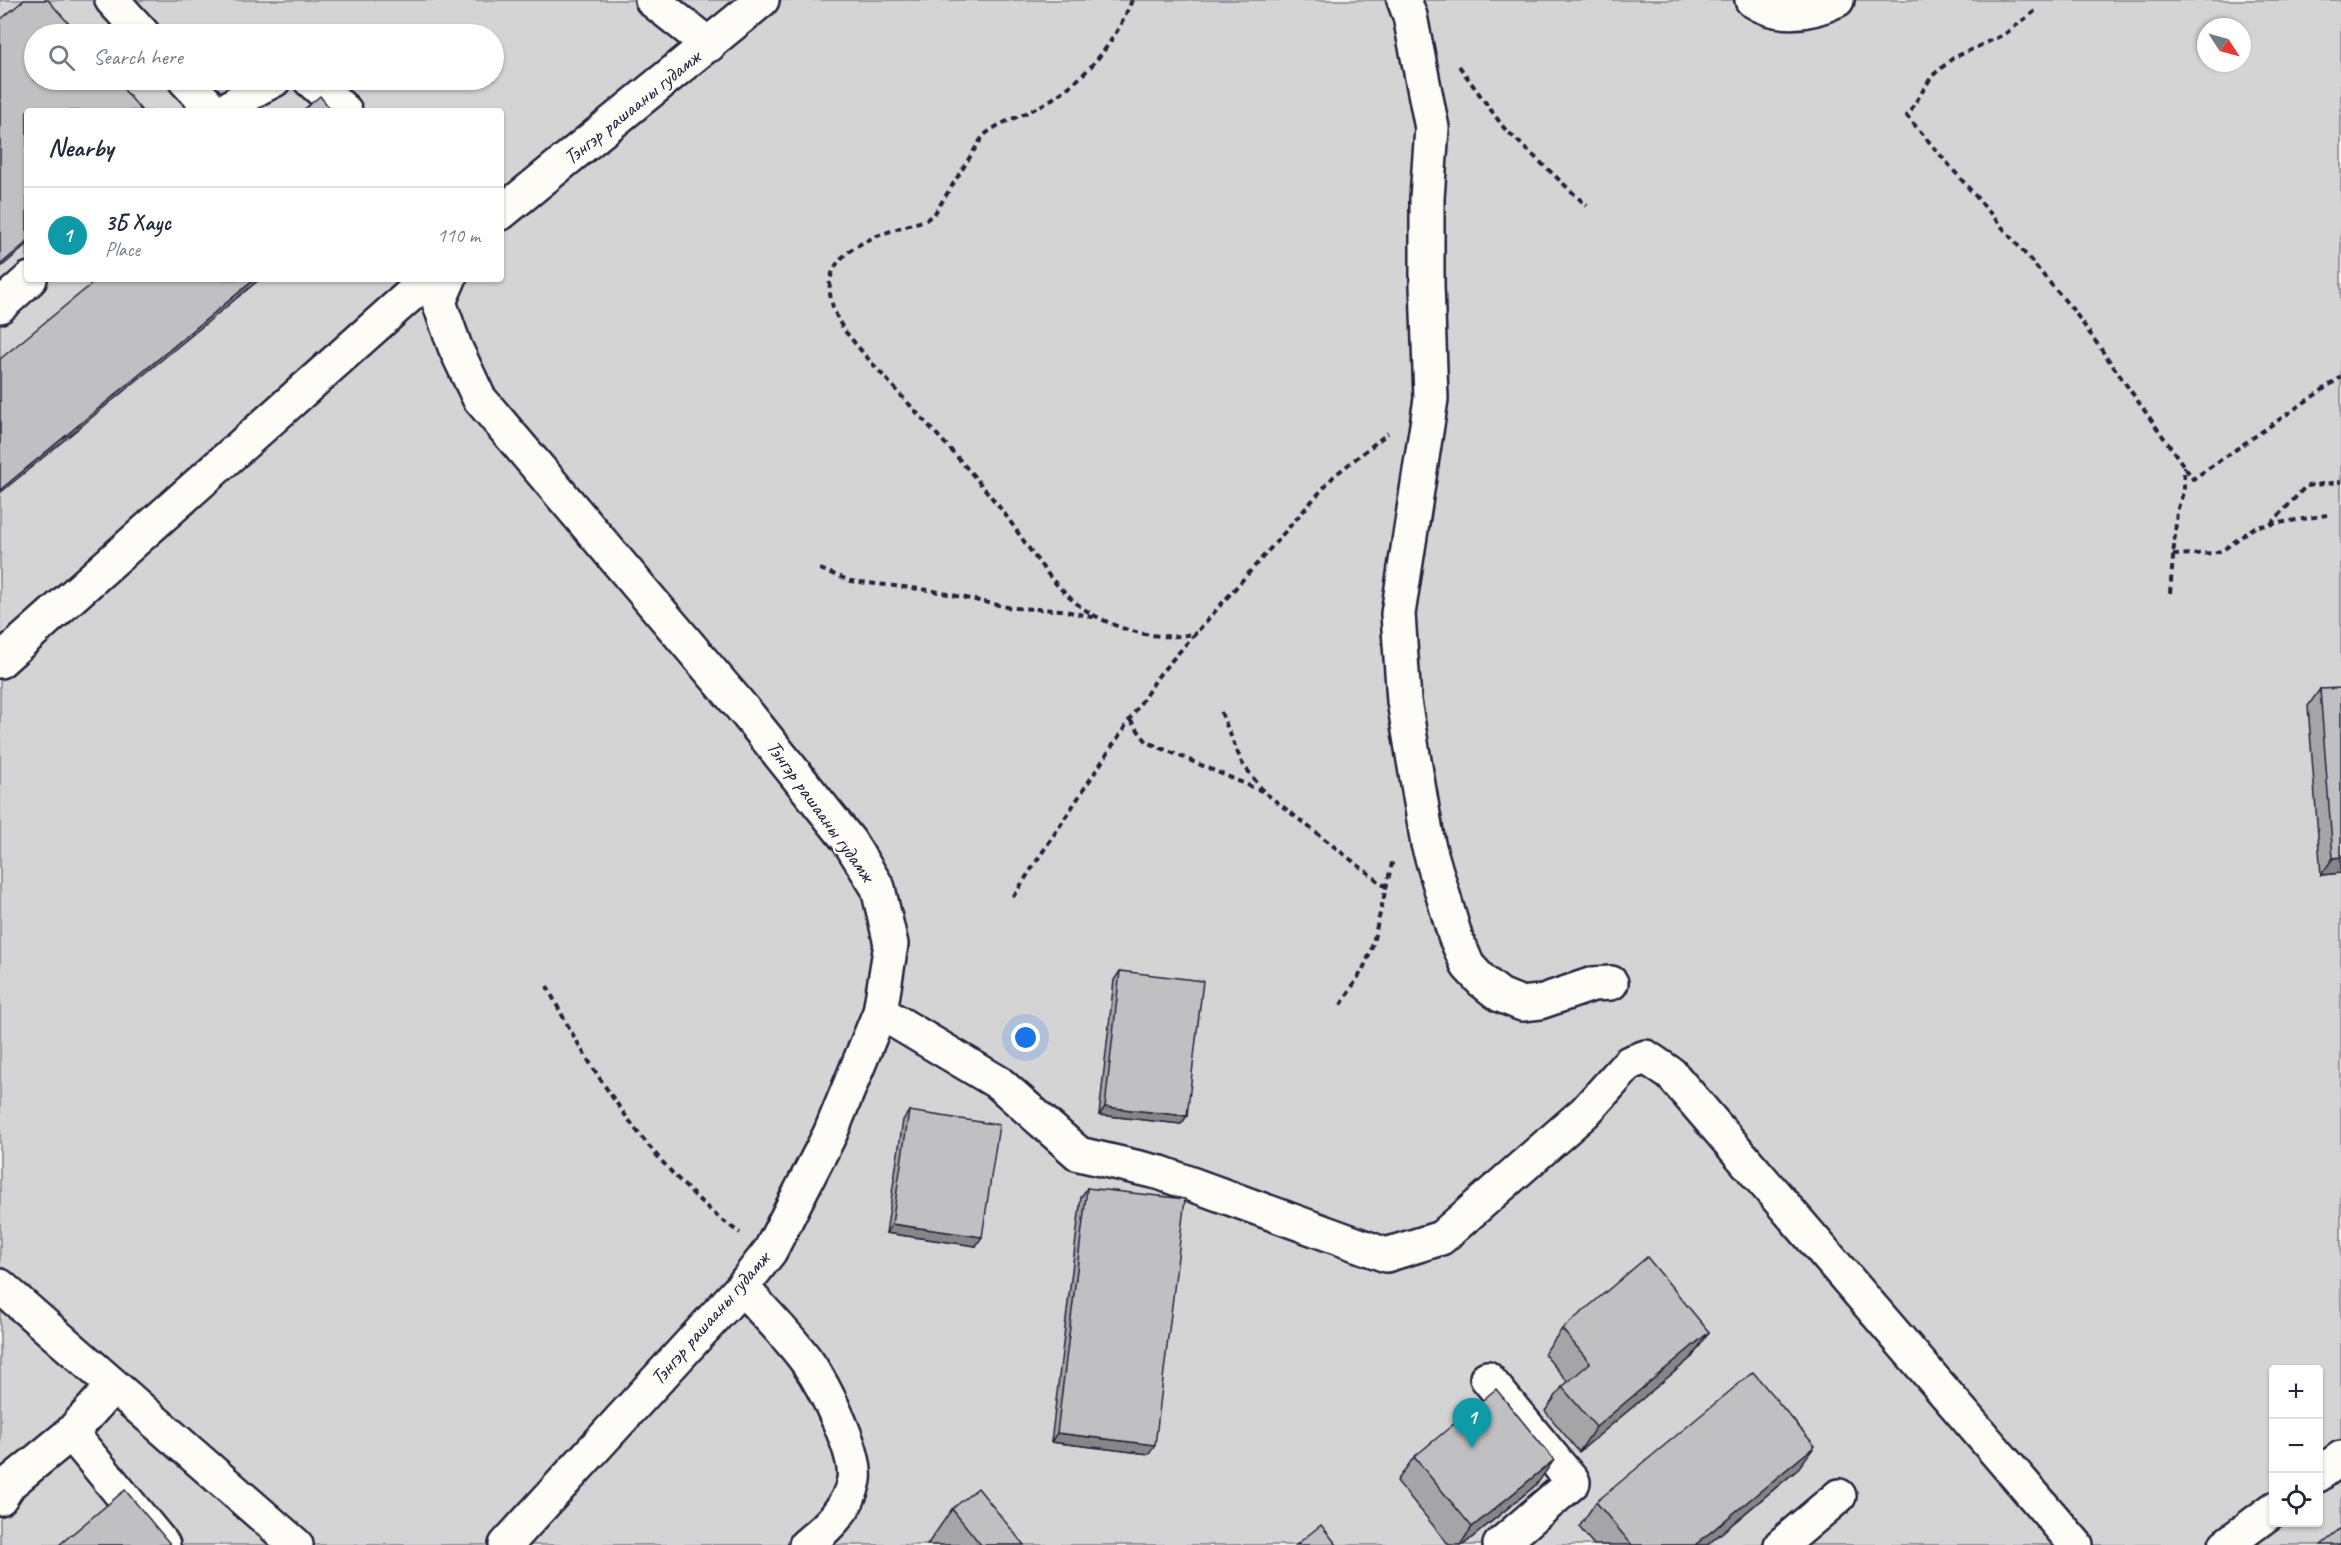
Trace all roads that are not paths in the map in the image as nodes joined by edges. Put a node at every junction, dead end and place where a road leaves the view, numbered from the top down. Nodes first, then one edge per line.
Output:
1 (112, 0) edge
2 (652, 0) edge
3 (762, 0) edge
4 (1404, 0) edge
5 (1752, 0) edge
6 (1837, 0) edge
7 (134, 24) edge
8 (709, 45) junction
9 (194, 90) edge
10 (255, 90) edge
11 (321, 90) edge
12 (211, 108) edge
13 (229, 108) edge
14 (342, 108) edge
15 (504, 211) edge
16 (27, 282) edge
17 (425, 282) edge
18 (448, 282) edge
19 (0, 306) edge
20 (0, 661) edge
21 (1611, 983) dead end
22 (880, 1012) junction
23 (0, 1286) edge
24 (742, 1287) junction
25 (1487, 1378) dead end
26 (112, 1386) junction
27 (71, 1433) junction
28 (2341, 1458) edge
29 (2322, 1473) edge
30 (1839, 1496) dead end
31 (0, 1498) edge
32 (2269, 1513) edge
33 (823, 1540) edge
34 (164, 1545) edge
35 (296, 1545) edge
36 (506, 1545) edge
37 (1500, 1545) edge
38 (1781, 1545) edge
39 (2076, 1545) edge
40 (2226, 1545) edge

1 - 7 street
2 - 8 street
3 - 8 street, Тэнгэр рашааны гудамж
4 - 21 street
5 - 6 street
8 - 15 street, Тэнгэр рашааны гудамж
9 - 12 street
10 - 13 street
11 - 14 street
16 - 19 street
17 - 20 street
18 - 22 street, Тэнгэр рашааны гудамж
22 - 24 street, Тэнгэр рашааны гудамж
22 - 39 street
23 - 26 street
24 - 33 street
24 - 36 street, Тэнгэр рашааны гудамж
25 - 37 street
26 - 27 street
26 - 35 street
27 - 31 street
27 - 34 street
28 - 29 street
30 - 38 street
32 - 40 street

